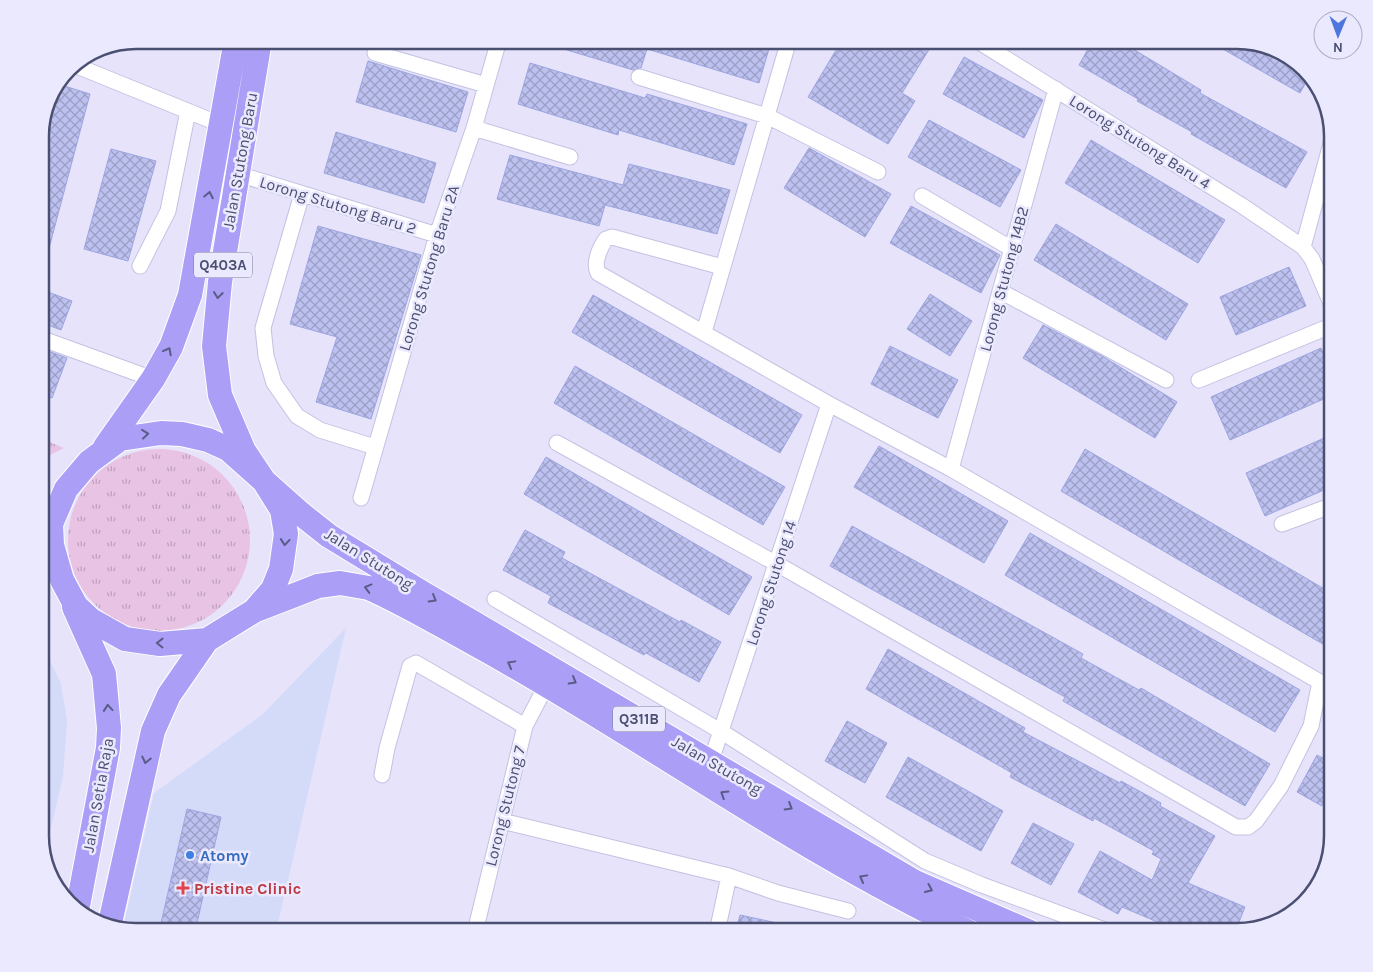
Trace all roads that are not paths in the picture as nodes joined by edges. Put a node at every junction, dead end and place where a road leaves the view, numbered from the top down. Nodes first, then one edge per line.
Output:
1 (234, 49) edge
2 (259, 49) edge
3 (497, 49) edge
4 (786, 49) edge
5 (991, 49) edge
6 (375, 52) dead end
7 (82, 68) edge
8 (639, 77) dead end
9 (486, 85) junction
10 (1056, 89) junction
11 (188, 111) junction
12 (767, 116) junction
13 (222, 124) junction
14 (474, 128) junction
15 (570, 157) dead end
16 (1324, 168) edge
17 (878, 172) dead end
18 (238, 174) junction
19 (302, 194) junction
20 (922, 196) dead end
21 (437, 235) junction
22 (1302, 247) junction
23 (1012, 249) junction
24 (140, 266) dead end
25 (722, 266) junction
26 (1324, 287) edge
27 (1000, 291) junction
28 (1324, 329) edge
29 (704, 332) junction
30 (49, 341) edge
31 (153, 378) junction
32 (1166, 380) dead end
33 (1199, 380) dead end
34 (829, 404) junction
35 (557, 443) dead end
36 (375, 447) junction
37 (103, 450) junction
38 (951, 469) junction
39 (264, 481) junction
40 (360, 498) dead end
41 (51, 502) edge
42 (1324, 508) edge
43 (1282, 524) dead end
44 (777, 564) junction
45 (49, 576) edge
46 (65, 588) junction
47 (495, 599) dead end
48 (254, 610) junction
49 (207, 640) junction
50 (1324, 680) edge
51 (547, 684) junction
52 (1324, 690) edge
53 (525, 726) junction
54 (722, 732) junction
55 (711, 761) junction
56 (382, 775) dead end
57 (502, 821) junction
58 (729, 876) junction
59 (79, 902) edge
60 (848, 910) dead end
61 (111, 920) edge
62 (477, 923) edge
63 (719, 923) edge
64 (950, 923) edge
65 (1009, 923) edge
66 (1085, 923) edge

1 - 13 main road, Jalan Stutong Baru
2 - 18 main road, Jalan Stutong Baru / Q403A
3 - 9 street, Lorong Stutong Baru 2A
4 - 12 street
5 - 10 street, Lorong Stutong Baru 4
6 - 9 street
7 - 11 street
8 - 12 street
9 - 14 street, Lorong Stutong Baru 2A
10 - 22 street, Lorong Stutong Baru 4
10 - 23 street, Lorong Stutong 14B2
11 - 13 street
11 - 24 street
12 - 17 street
12 - 25 street
31 -> 13 main road, Jalan Stutong Baru
14 - 15 street
14 - 21 street, Lorong Stutong Baru 2A
16 - 22 street
18 - 19 street, Lorong Stutong Baru 2
18 -> 39 main road, Jalan Stutong Baru / Q403A
19 - 21 street, Lorong Stutong Baru 2
19 - 36 street
20 - 23 street
21 - 36 street, Lorong Stutong Baru 2A
22 - 26 street
23 - 27 street, Lorong Stutong 14B2
25 - 29 street
25 - 29 street
27 - 32 street
27 - 38 street, Lorong Stutong 14B2
28 - 33 street
29 - 34 street
30 - 31 street
31 - 37 main road, Jalan Stutong Baru
34 - 38 street
34 - 44 street, Lorong Stutong 14
35 - 44 street
36 - 40 street, Lorong Stutong Baru 2A
37 -> 39 main road
37 - 41 main road, Jalan Setia Raja
38 - 50 street
39 -> 48 main road
39 -> 55 main road, Jalan Stutong / Q311B
41 - 46 main road, Jalan Setia Raja
42 - 43 street
44 - 52 street
44 - 54 street, Lorong Stutong 14
45 - 46 main road
49 -> 46 main road
59 -> 46 main road, Jalan Setia Raja
47 - 54 street
48 - 49 main road
51 -> 48 main road, Jalan Stutong
49 -> 61 main road
51 - 53 street, Lorong Stutong 7
64 -> 51 main road, Jalan Stutong
53 - 56 street
53 - 57 street, Lorong Stutong 7
54 - 55 street, Lorong Stutong 14
54 - 66 street
55 -> 65 main road, Jalan Stutong / Q311B
57 - 58 street
57 - 62 street, Lorong Stutong 7
58 - 60 street
58 - 63 street

